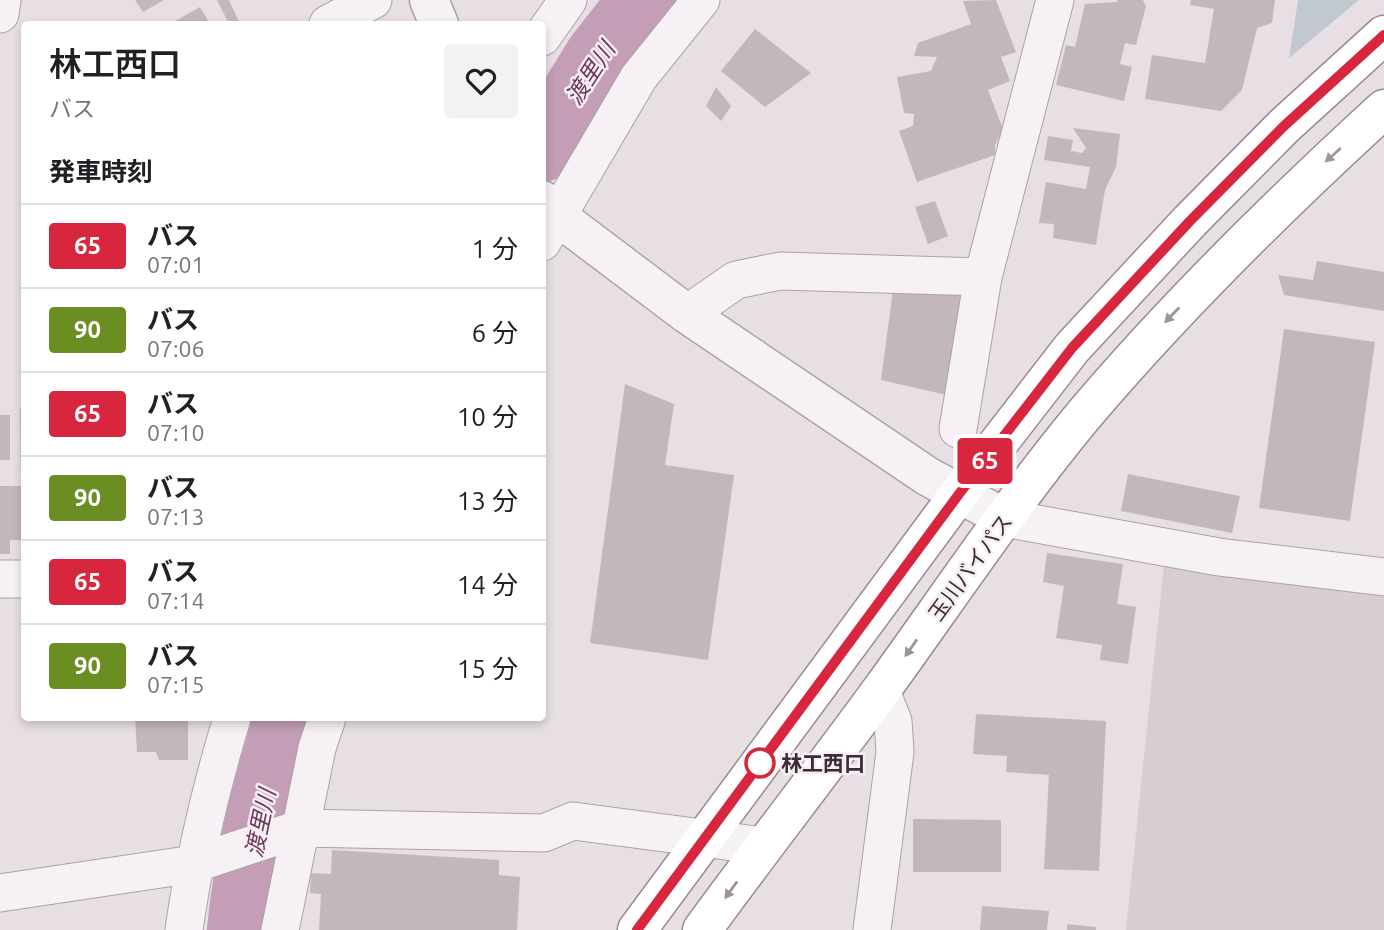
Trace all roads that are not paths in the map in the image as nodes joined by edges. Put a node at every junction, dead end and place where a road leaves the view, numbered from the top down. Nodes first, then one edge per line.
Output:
1 (2, 0) edge
2 (373, 0) edge
3 (429, 0) edge
4 (568, 0) edge
5 (701, 0) edge
6 (1055, 0) edge
7 (0, 14) edge
8 (334, 21) edge
9 (438, 21) edge
10 (546, 31) edge
11 (1384, 35) edge
12 (1384, 109) edge
13 (547, 220) edge
14 (984, 277) junction
15 (687, 314) junction
16 (958, 429) dead end
17 (959, 494) junction
18 (1004, 518) junction
19 (1384, 577) edge
20 (0, 579) edge
21 (21, 579) edge
22 (881, 691) junction
23 (231, 721) edge
24 (326, 721) edge
25 (302, 828) junction
26 (704, 839) junction
27 (763, 846) junction
28 (194, 864) junction
29 (0, 893) edge
30 (184, 930) edge
31 (280, 930) edge
32 (637, 930) edge
33 (702, 930) edge
34 (872, 930) edge

1 - 7 street
2 - 8 street
3 - 9 street
4 - 10 street
5 - 13 street
6 - 14 street
11 - 17 highway
12 -> 18 highway, 玉川バイパス
13 - 15 street
14 - 15 street
14 - 16 street
15 - 17 street
17 - 18 street
17 - 26 highway
18 - 19 street
18 -> 22 highway, 玉川バイパス
20 - 21 street
22 - 27 highway, 玉川バイパス
22 - 34 street
23 - 28 street
24 - 25 street
25 - 26 street
25 - 28 street
25 - 31 street
26 - 27 street
26 - 32 highway
27 -> 33 highway, 玉川バイパス
28 - 29 street
28 - 30 street

